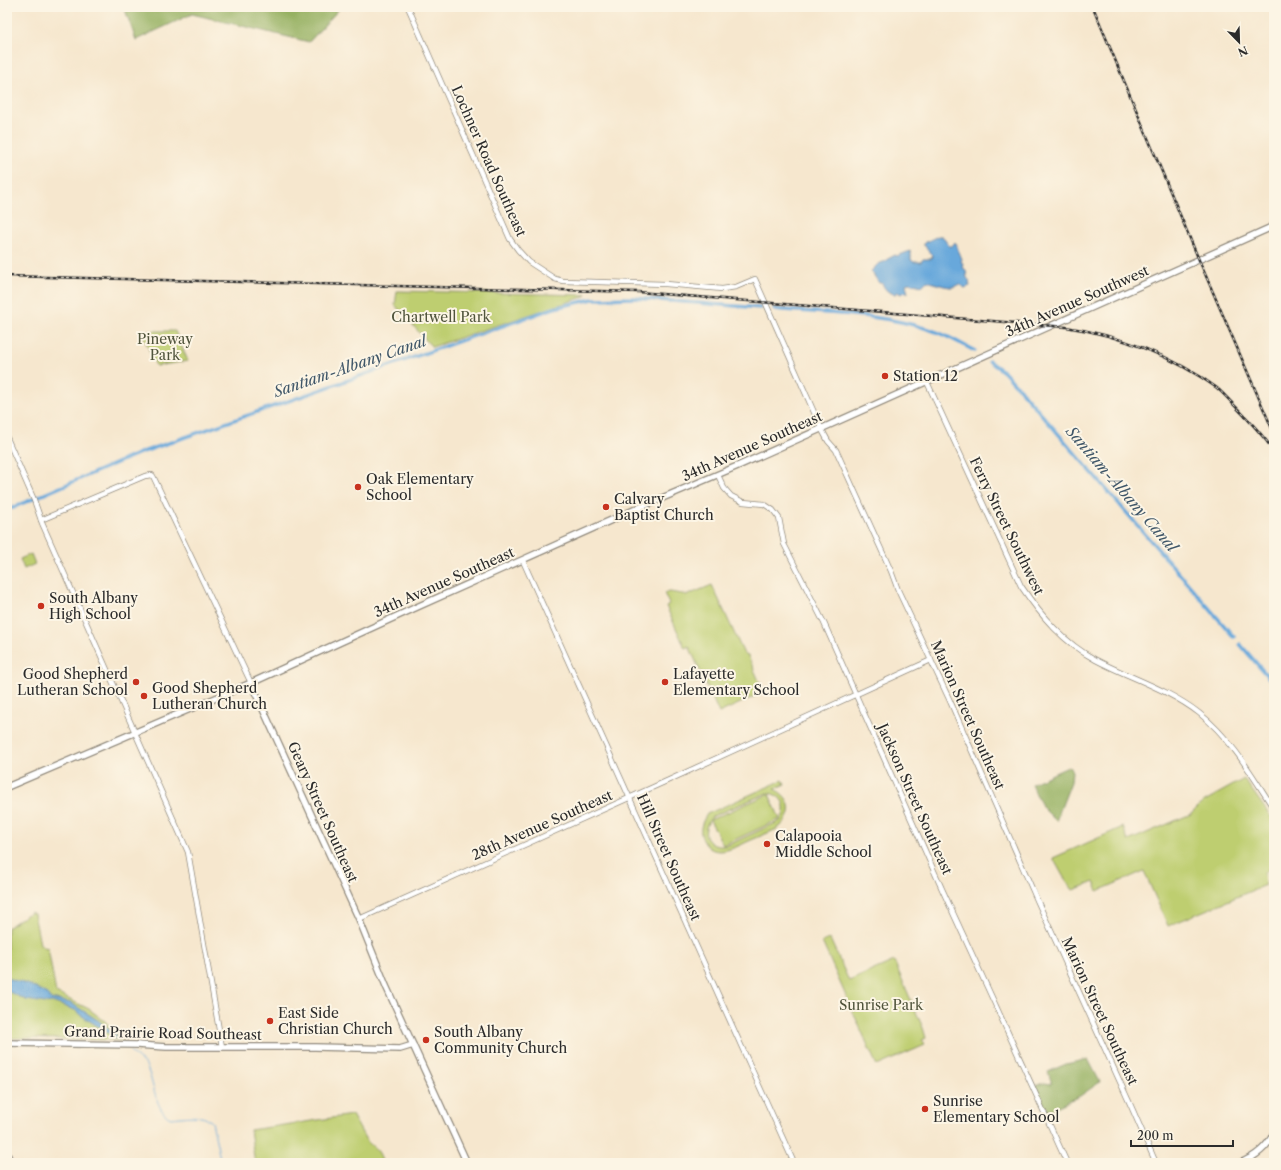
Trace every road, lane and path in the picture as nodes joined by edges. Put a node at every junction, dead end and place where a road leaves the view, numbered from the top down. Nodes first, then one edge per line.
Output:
1 (408, 7) edge
2 (1274, 226) edge
3 (755, 279) joint
4 (927, 382) junction
5 (890, 398) joint
6 (821, 428) junction
7 (7, 438) edge
8 (718, 474) junction
9 (41, 520) junction
10 (523, 561) junction
11 (931, 660) junction
12 (251, 683) junction
13 (856, 695) junction
14 (136, 732) junction
15 (7, 787) edge
16 (630, 798) junction
17 (1274, 809) edge
18 (359, 919) junction
19 (7, 1043) edge
20 (413, 1045) junction
21 (222, 1047) junction
22 (1274, 1134) edge
23 (7, 1154) edge
24 (11, 1163) edge
25 (467, 1163) edge
26 (794, 1163) edge
27 (1067, 1163) edge
28 (1156, 1163) edge
29 (1240, 1163) edge

1 - 3 street, Lochner Road Southeast
2 - 4 main road, 34th Avenue Southwest
3 - 6 street, Marion Street Southeast
4 - 5 main road, 34th Avenue Southwest
4 - 17 street, Ferry Street Southwest
5 - 6 main road, 34th Avenue Southeast
6 - 8 main road, 34th Avenue Southeast
6 - 11 street, Marion Street Southeast
7 - 9 street
8 - 10 main road, 34th Avenue Southeast
8 - 13 street, Jackson Street Southeast
9 - 12 street, Geary Street Southeast
9 - 14 street
10 - 12 main road, 34th Avenue Southeast
10 - 16 street, Hill Street Southeast
11 - 13 street, 28th Avenue Southeast
11 - 28 street, Marion Street Southeast
12 - 14 main road, 34th Avenue Southeast
12 - 18 main road, Geary Street Southeast
13 - 16 street, 28th Avenue Southeast
13 - 27 street, Jackson Street Southeast
14 - 15 main road, 34th Avenue Southeast
14 - 21 street
16 - 18 street, 28th Avenue Southeast
16 - 26 street, Hill Street Southeast
18 - 20 main road, Geary Street Southeast
19 - 21 main road, Grand Prairie Road Southeast
20 - 21 main road, Grand Prairie Road Southeast
20 - 25 main road, Geary Street Southeast
22 - 29 main road
23 - 24 main road

